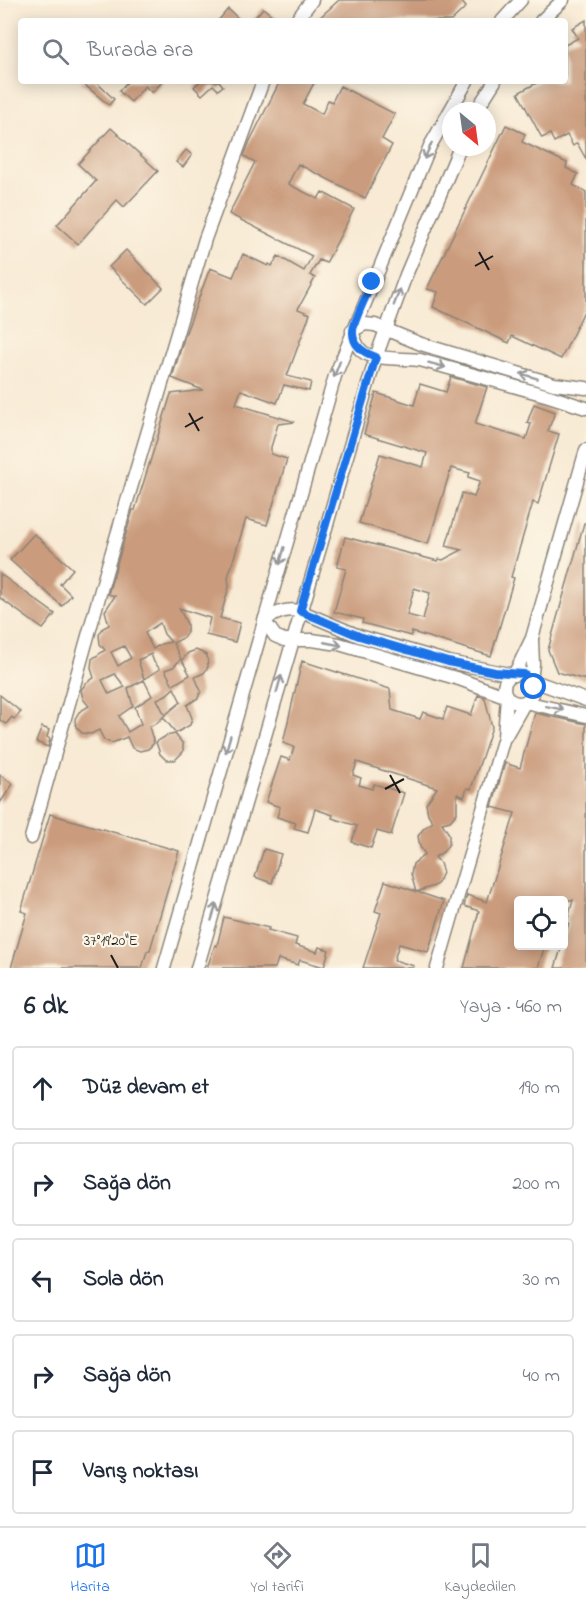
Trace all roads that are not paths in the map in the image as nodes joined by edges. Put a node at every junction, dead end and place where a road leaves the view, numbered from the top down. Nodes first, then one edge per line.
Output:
1 (312, 0) edge
2 (521, 0) edge
3 (562, 0) edge
4 (298, 18) edge
5 (505, 18) edge
6 (544, 18) edge
7 (262, 84) edge
8 (465, 84) edge
9 (493, 84) edge
10 (482, 102) edge
11 (456, 156) edge
12 (385, 328) junction
13 (352, 331) junction
14 (376, 357) junction
15 (586, 388) edge
16 (586, 408) edge
17 (586, 450) edge
18 (300, 611) junction
19 (264, 620) junction
20 (532, 638) junction
21 (291, 642) junction
22 (514, 675) junction
23 (531, 680) junction
24 (507, 697) junction
25 (586, 700) edge
26 (525, 702) junction
27 (586, 716) edge
28 (504, 737) junction
29 (31, 838) dead end
30 (164, 968) edge
31 (197, 968) edge
32 (437, 968) edge

1 - 4 street
2 - 5 street
3 - 6 street
7 - 29 street
8 -> 13 street
9 - 10 street
12 -> 11 street
12 - 13 street
12 - 14 street
15 -> 12 street
13 - 14 street
13 -> 19 street
14 -> 16 street
14 - 18 street
17 - 20 street
18 - 19 street
18 - 21 street
18 - 22 street
19 - 21 street
19 -> 30 street
20 - 22 street
20 - 23 street
21 -> 24 street
31 -> 21 street
22 - 23 street
22 - 24 street
23 - 25 street
23 - 26 street
24 - 26 street
24 - 28 street
26 -> 27 street
26 - 28 street
28 - 32 street

